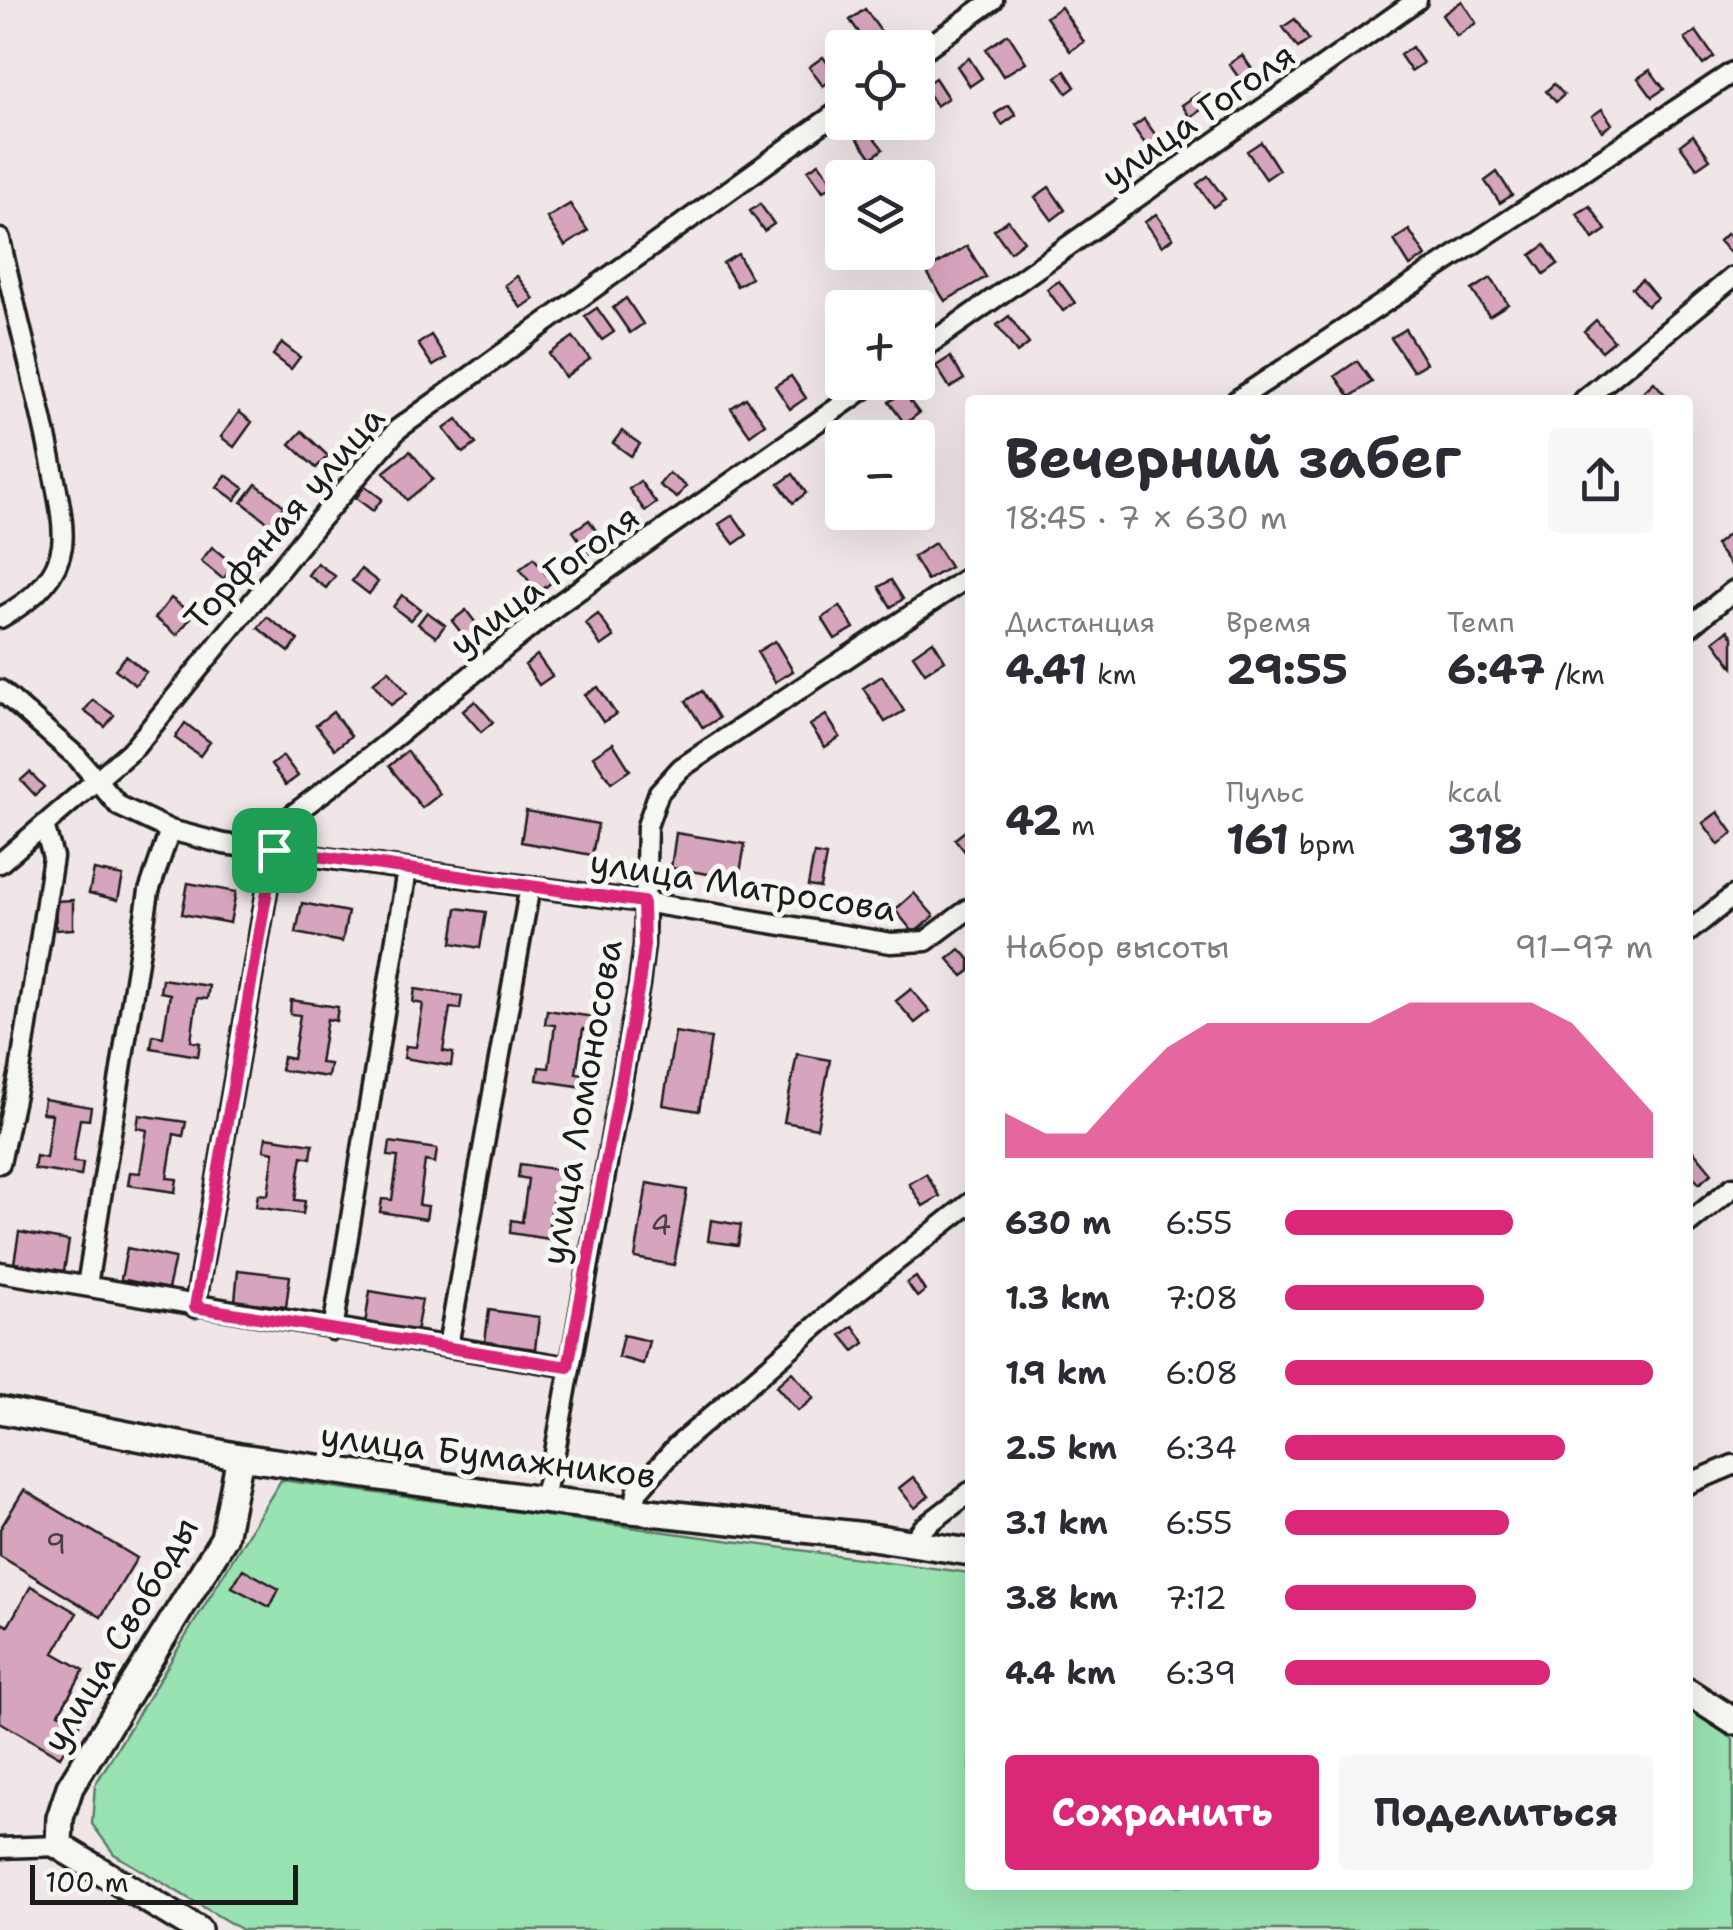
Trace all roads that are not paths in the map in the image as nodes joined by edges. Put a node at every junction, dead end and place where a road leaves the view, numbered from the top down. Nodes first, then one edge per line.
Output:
1 (993, 0) edge
2 (1417, 0) edge
3 (935, 42) edge
4 (1733, 72) edge
5 (825, 120) edge
6 (0, 239) edge
7 (1733, 277) edge
8 (935, 340) edge
9 (1245, 395) edge
10 (1590, 395) edge
11 (848, 400) edge
12 (965, 579) edge
13 (1733, 592) edge
14 (0, 618) edge
15 (1693, 624) edge
16 (0, 690) edge
17 (95, 782) junction
18 (44, 825) junction
19 (170, 830) junction
20 (274, 850) junction
21 (0, 863) edge
22 (408, 870) junction
23 (530, 886) junction
24 (1733, 896) edge
25 (643, 902) junction
26 (965, 912) edge
27 (1693, 928) edge
28 (0, 1163) edge
29 (1733, 1188) edge
30 (965, 1206) edge
31 (1693, 1220) edge
32 (0, 1272) edge
33 (87, 1286) junction
34 (195, 1307) junction
35 (332, 1330) junction
36 (448, 1346) junction
37 (568, 1367) junction
38 (0, 1410) edge
39 (240, 1457) junction
40 (1733, 1464) edge
41 (1693, 1482) edge
42 (965, 1496) edge
43 (542, 1500) junction
44 (635, 1510) junction
45 (910, 1543) junction
46 (965, 1551) edge
47 (1693, 1695) edge
48 (1733, 1721) edge
49 (59, 1846) junction
50 (0, 1848) edge
51 (198, 1930) edge

1 - 3 street
2 - 8 street, улица Гоголя
4 - 9 street
5 - 17 street, Торфяная улица
6 - 14 street
7 - 10 street
11 - 20 street, улица Гоголя
12 - 25 street, улица Ломоносова
13 - 15 street
16 - 17 street, улица Матросова
17 - 18 street, Торфяная улица
17 - 19 street, улица Матросова
18 - 21 street, Торфяная улица
18 - 28 street
19 - 20 street, улица Матросова
19 - 33 street
20 - 22 street, улица Матросова
20 - 34 street
22 - 23 street, улица Матросова
22 - 35 street
23 - 25 street, улица Матросова
23 - 36 street
24 - 27 street
25 - 26 street, улица Матросова
25 - 37 street, улица Ломоносова
29 - 31 street
30 - 44 street
32 - 33 street
33 - 34 street
34 - 35 street
35 - 36 street
36 - 37 street
37 - 43 street, улица Ломоносова
38 - 39 main road, улица Бумажников
39 - 43 main road, улица Бумажников
39 - 49 main road, улица Свободы
40 - 41 street
42 - 45 street
43 - 44 main road, улица Бумажников
44 - 45 main road, улица Бумажников
45 - 46 main road, улица Бумажников
47 - 48 main road
49 - 50 street
49 - 51 main road

